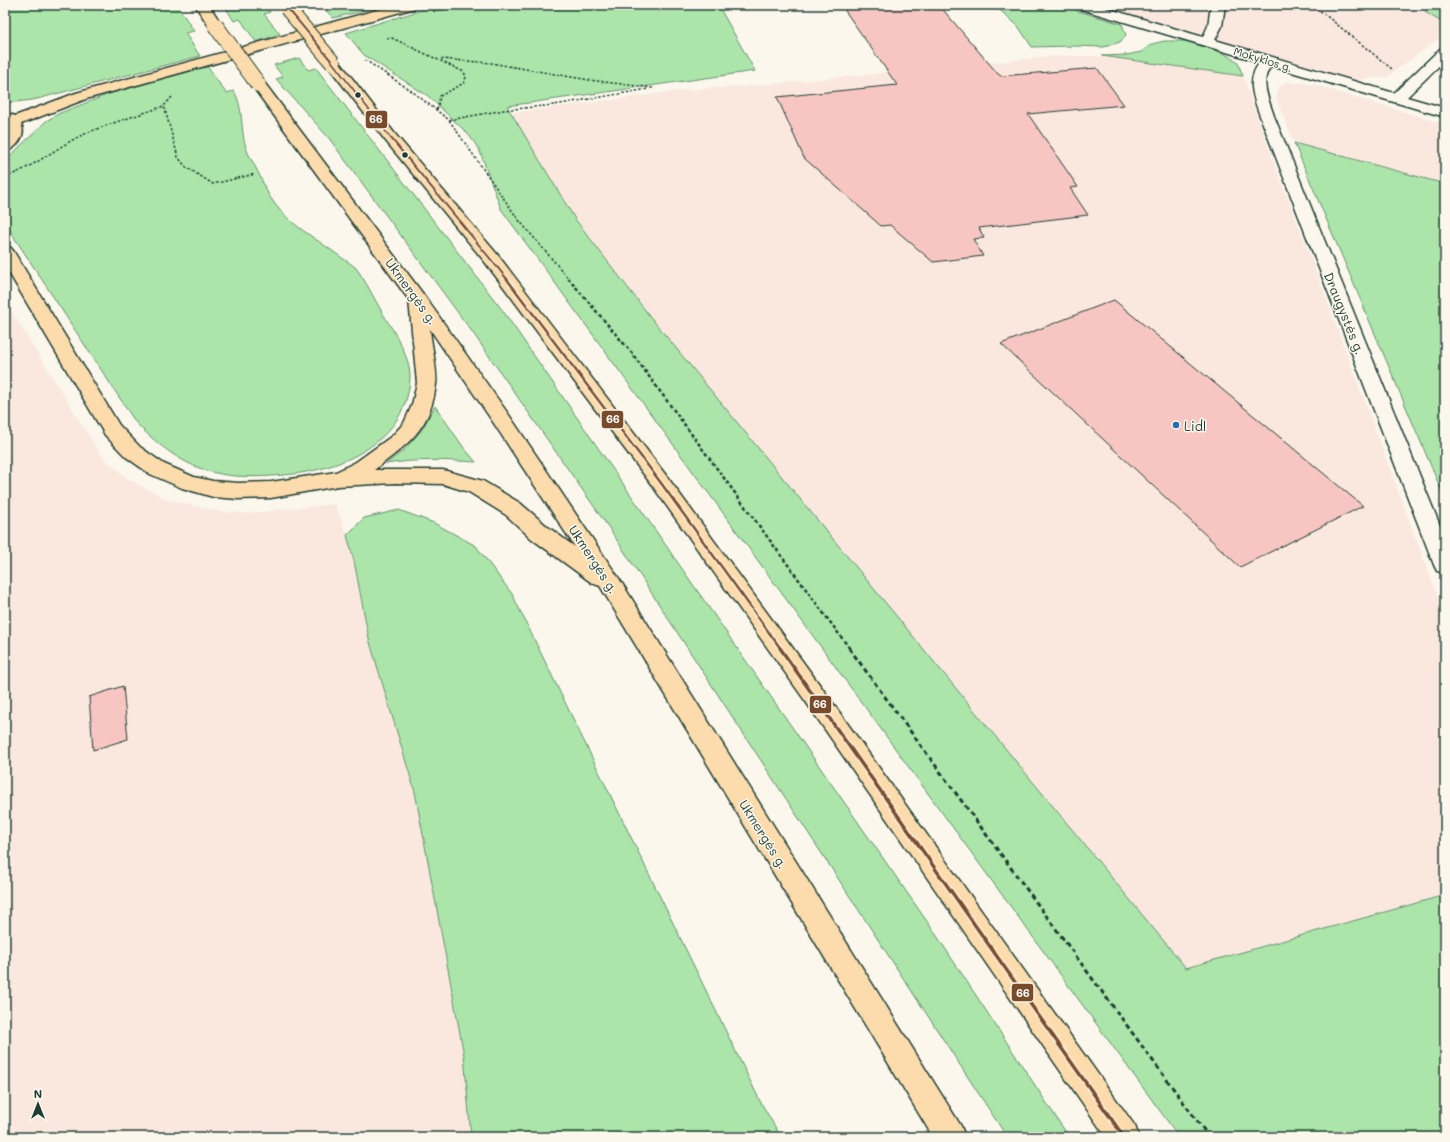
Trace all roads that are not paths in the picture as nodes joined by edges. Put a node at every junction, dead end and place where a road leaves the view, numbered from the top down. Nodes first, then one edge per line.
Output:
1 (202, 5) edge
2 (410, 5) edge
3 (1082, 5) edge
4 (1218, 5) edge
5 (286, 6) edge
6 (1207, 42) junction
7 (1445, 52) edge
8 (1268, 61) junction
9 (1397, 98) junction
10 (1445, 113) edge
11 (9, 119) edge
12 (5, 147) edge
13 (5, 252) edge
14 (417, 298) junction
15 (338, 479) junction
16 (1445, 565) edge
17 (612, 586) junction
18 (950, 1137) edge
19 (1124, 1137) edge

1 - 14 main road, Ukmergės g., bridge
2 - 11 main road
3 - 6 street, Mokyklos g.
4 - 6 street
5 - 19 main road, bridge
6 - 8 street, Mokyklos g.
7 - 9 street
8 - 9 street, Mokyklos g.
8 - 16 street, Draugystės g.
9 - 10 street, Mokyklos g.
11 - 12 main road
13 - 15 main road
14 - 15 main road
14 - 17 main road, Ukmergės g.
15 - 17 main road
17 - 18 main road, Ukmergės g.

